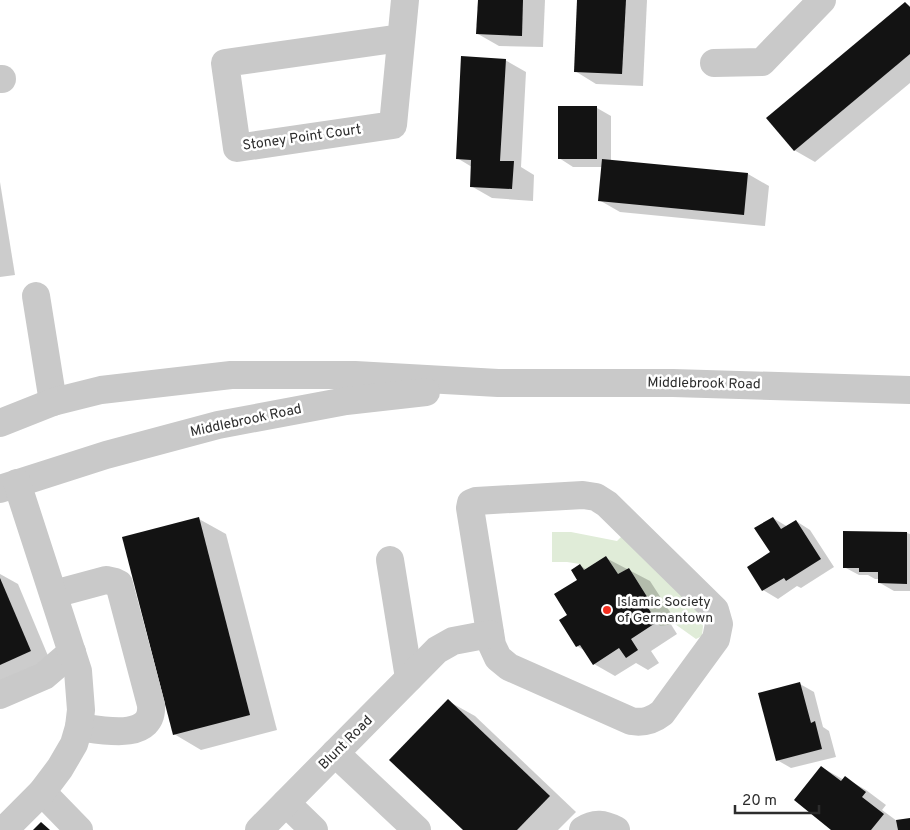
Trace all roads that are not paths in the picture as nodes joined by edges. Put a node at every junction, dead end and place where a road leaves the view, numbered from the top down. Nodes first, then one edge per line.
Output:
1 (405, 0) edge
2 (822, 0) edge
3 (401, 38) junction
4 (714, 63) dead end
5 (36, 296) dead end
6 (498, 383) junction
7 (910, 390) edge
8 (53, 402) junction
9 (0, 422) edge
10 (8, 486) edge
11 (390, 560) dead end
12 (54, 594) junction
13 (490, 634) junction
14 (72, 652) junction
15 (410, 678) junction
16 (0, 695) edge
17 (79, 727) junction
18 (335, 753) junction
19 (42, 792) junction
20 (286, 803) junction
21 (4, 830) edge
22 (80, 830) edge
23 (259, 830) edge
24 (314, 830) edge
25 (417, 830) edge
26 (583, 830) edge
27 (616, 830) edge

1 - 3 street, Stoney Point Court
2 - 4 street
3 - 3 street, Stoney Point Court
5 - 8 street
6 - 7 street, Middlebrook Road
6 - 8 street, Middlebrook Road
6 - 10 street, Middlebrook Road
8 - 9 street, Middlebrook Road
10 - 12 street
11 - 15 street
12 - 14 street
12 - 17 street
13 - 13 street
13 - 15 street, Blunt Road
14 - 16 street
14 - 17 street
15 - 18 street, Blunt Road
17 - 19 street
18 - 20 street, Blunt Road
18 - 25 street
19 - 21 street
19 - 22 street
20 - 23 street, Blunt Road
20 - 24 street
26 - 27 street

